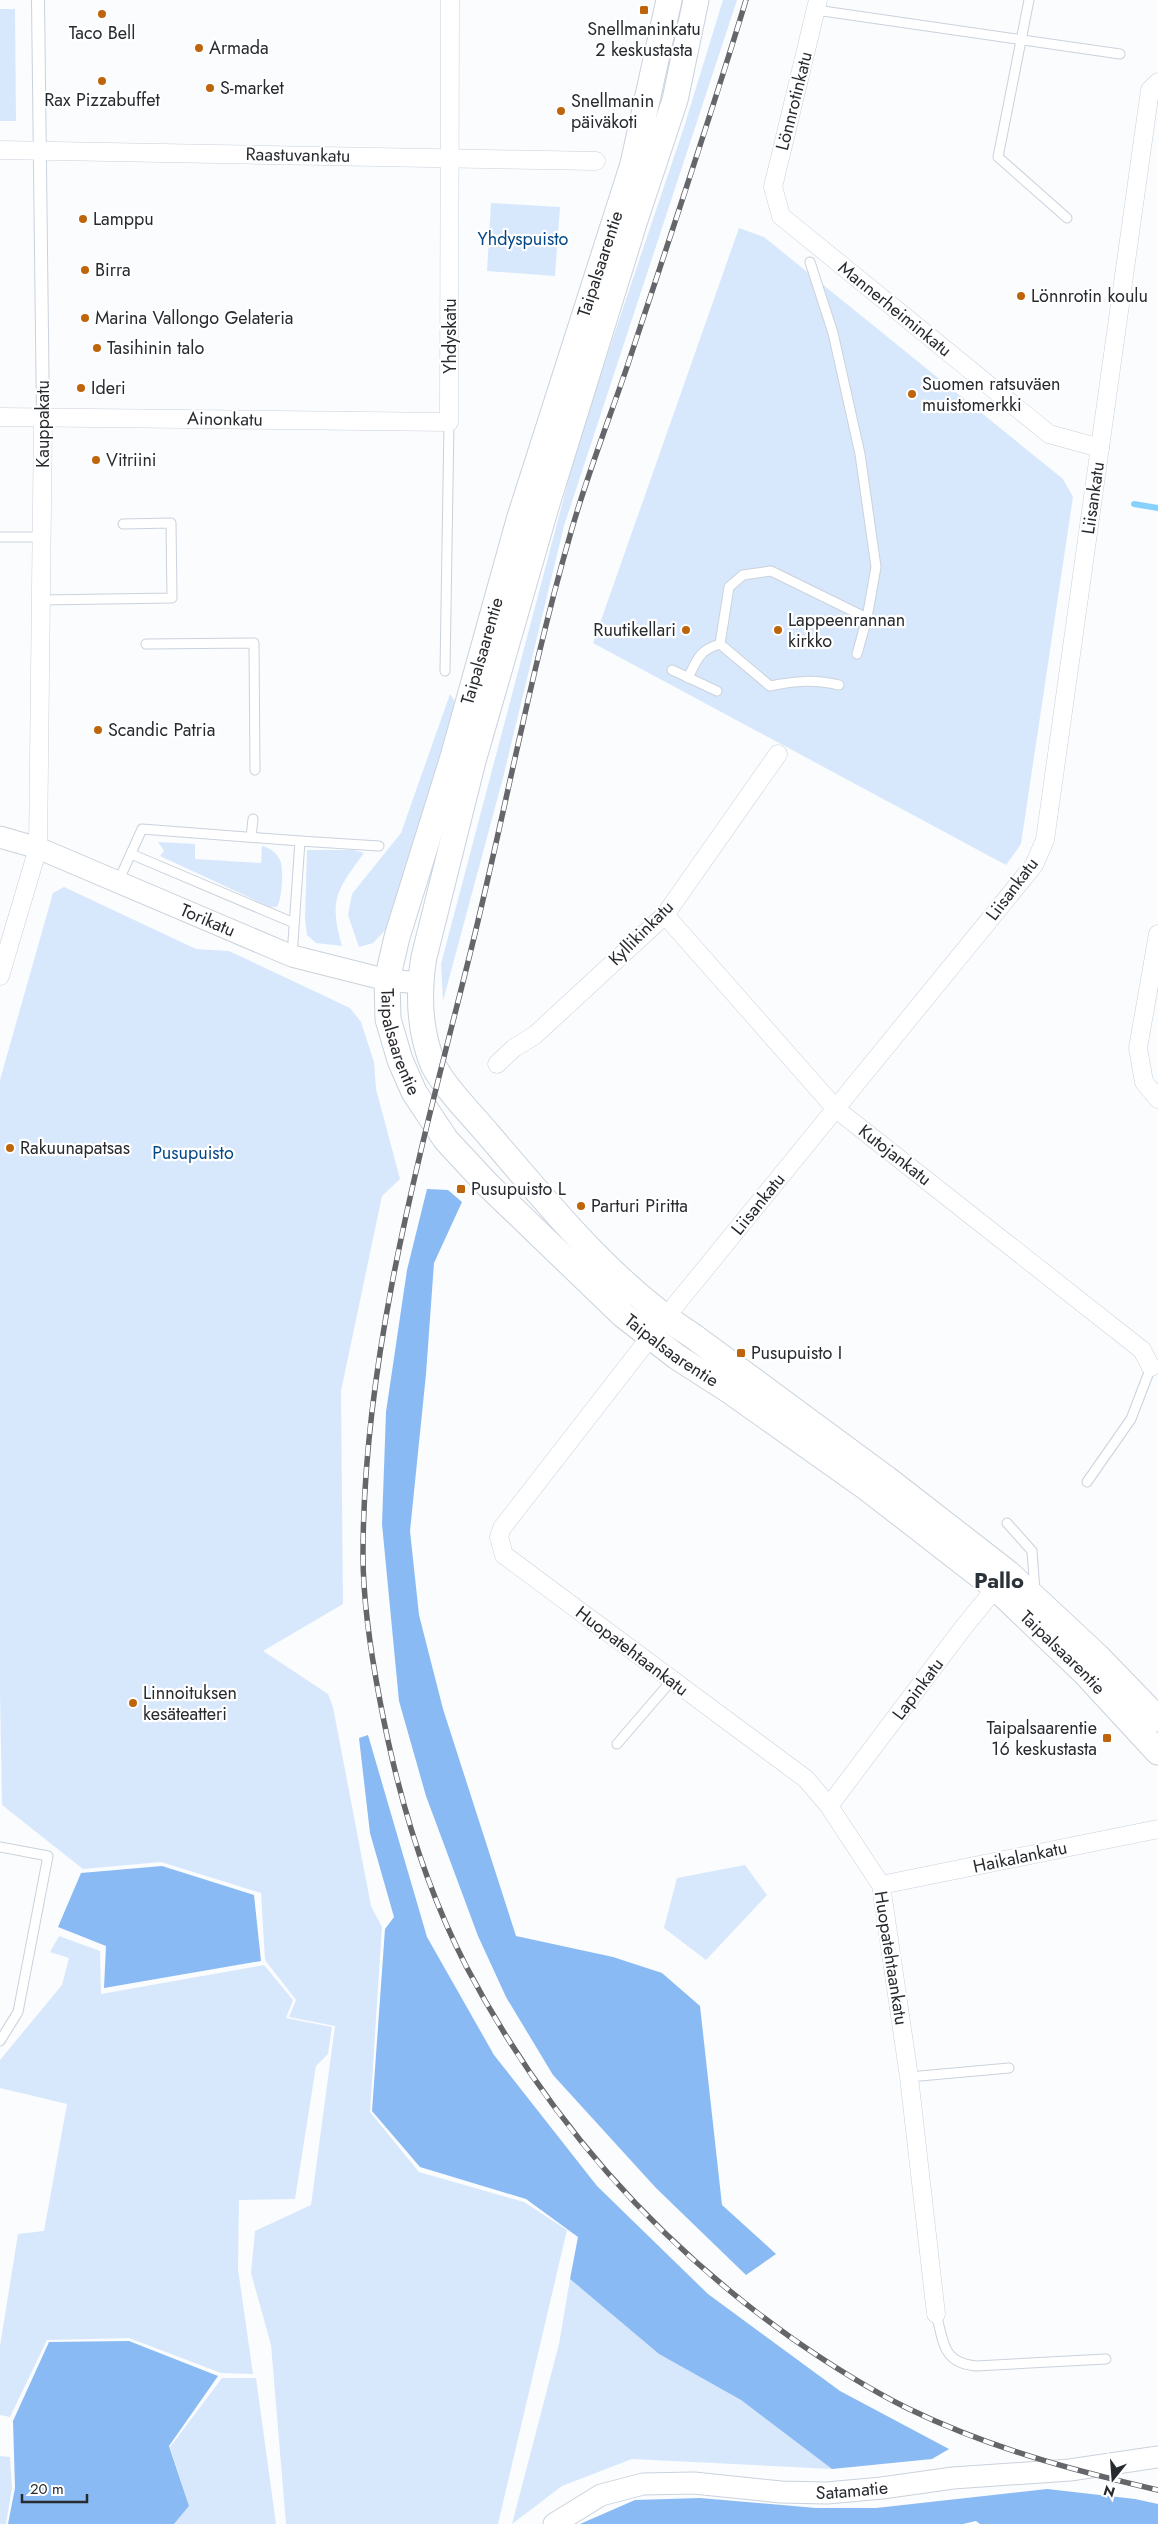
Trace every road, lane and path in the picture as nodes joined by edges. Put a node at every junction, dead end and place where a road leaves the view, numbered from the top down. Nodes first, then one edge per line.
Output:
1 (38, 0) edge
2 (450, 0) edge
3 (669, 0) edge
4 (696, 0) edge
5 (1029, 0) edge
6 (817, 5) edge
7 (1021, 40) junction
8 (1120, 54) dead end
9 (1158, 82) edge
10 (0, 150) edge
11 (41, 151) junction
12 (451, 157) junction
13 (596, 161) dead end
14 (776, 202) joint
15 (1067, 218) dead end
16 (810, 262) dead end
17 (0, 417) edge
18 (43, 418) junction
19 (449, 422) junction
20 (1100, 448) junction
21 (124, 524) dead end
22 (0, 537) edge
23 (42, 537) junction
24 (41, 600) junction
25 (867, 618) junction
26 (146, 644) dead end
27 (720, 644) junction
28 (857, 654) dead end
29 (672, 670) dead end
30 (445, 671) dead end
31 (688, 678) junction
32 (839, 685) dead end
33 (716, 690) dead end
34 (778, 754) dead end
35 (255, 770) dead end
36 (253, 819) dead end
37 (0, 837) edge
38 (251, 837) junction
39 (300, 841) junction
40 (379, 846) dead end
41 (38, 848) junction
42 (131, 854) junction
43 (118, 883) junction
44 (664, 915) junction
45 (294, 923) junction
46 (1158, 934) edge
47 (292, 956) junction
48 (0, 976) edge
49 (387, 980) junction
50 (420, 983) junction
51 (497, 1064) dead end
52 (1157, 1097) edge
53 (836, 1109) junction
54 (658, 1328) junction
55 (1151, 1367) joint
56 (1088, 1482) dead end
57 (1007, 1523) dead end
58 (499, 1537) joint
59 (1002, 1580) junction
60 (1036, 1599) junction
61 (672, 1680) junction
62 (1158, 1719) edge
63 (617, 1744) dead end
64 (1158, 1752) edge
65 (830, 1806) junction
66 (1158, 1829) edge
67 (0, 1847) edge
68 (881, 1885) junction
69 (0, 2041) edge
70 (1009, 2068) dead end
71 (909, 2077) junction
72 (936, 2314) joint
73 (1106, 2359) dead end
74 (1158, 2457) edge
75 (554, 2524) edge

1 - 11 street, Kauppakatu
2 - 12 street, Yhdyskatu
3 - 49 main road, Taipalsaarentie
4 - 50 main road, Taipalsaarentie
5 - 7 lane
6 - 7 lane
6 - 14 street, Lönnrotinkatu
7 - 8 lane
7 - 15 lane
9 - 20 street, Liisankatu
10 - 11 street, Raastuvankatu
11 - 12 street, Raastuvankatu
11 - 18 street, Kauppakatu
12 - 13 street, Raastuvankatu
12 - 19 street, Yhdyskatu
14 - 20 street, Mannerheiminkatu
16 - 25 lane
17 - 18 street, Ainonkatu
18 - 19 street, Ainonkatu
18 - 23 street, Kauppakatu
19 - 30 lane, Yhdyskatu
20 - 53 street, Liisankatu
21 - 24 lane
22 - 23 lane
23 - 24 street, Kauppakatu
24 - 41 street, Kauppakatu
25 - 27 lane
25 - 28 lane
26 - 35 lane
27 - 31 lane
27 - 32 lane
29 - 31 lane
31 - 33 lane
34 - 44 street, Kyllikinkatu
36 - 38 lane
37 - 41 street, Torikatu
38 - 39 lane
38 - 42 lane
39 - 40 lane
39 - 45 lane
41 - 43 street, Torikatu
41 - 48 street, Kauppakatu
42 - 43 lane
42 - 45 lane
43 - 47 street, Torikatu
44 - 51 street, Kyllikinkatu
44 - 53 street, Kutojankatu
45 - 47 lane
46 - 52 street
47 - 49 street, Torikatu
49 - 50 street, Torikatu
49 - 54 main road, Taipalsaarentie
50 - 54 main road, Taipalsaarentie
53 - 54 street, Liisankatu
53 - 55 street, Kutojankatu
54 - 58 street, Liisankatu
54 - 59 main road, Taipalsaarentie
55 - 56 lane
57 - 60 lane
58 - 61 street, Huopatehtaankatu
59 - 60 main road, Taipalsaarentie
59 - 64 main road, Taipalsaarentie
59 - 65 street, Lapinkatu
60 - 62 main road, Taipalsaarentie
61 - 63 lane
61 - 65 street, Huopatehtaankatu
65 - 68 street, Huopatehtaankatu
66 - 68 street, Haikalankatu
67 - 69 lane
68 - 71 street, Huopatehtaankatu
70 - 71 lane
71 - 72 street, Huopatehtaankatu
72 - 73 lane
74 - 75 street, Satamatie

